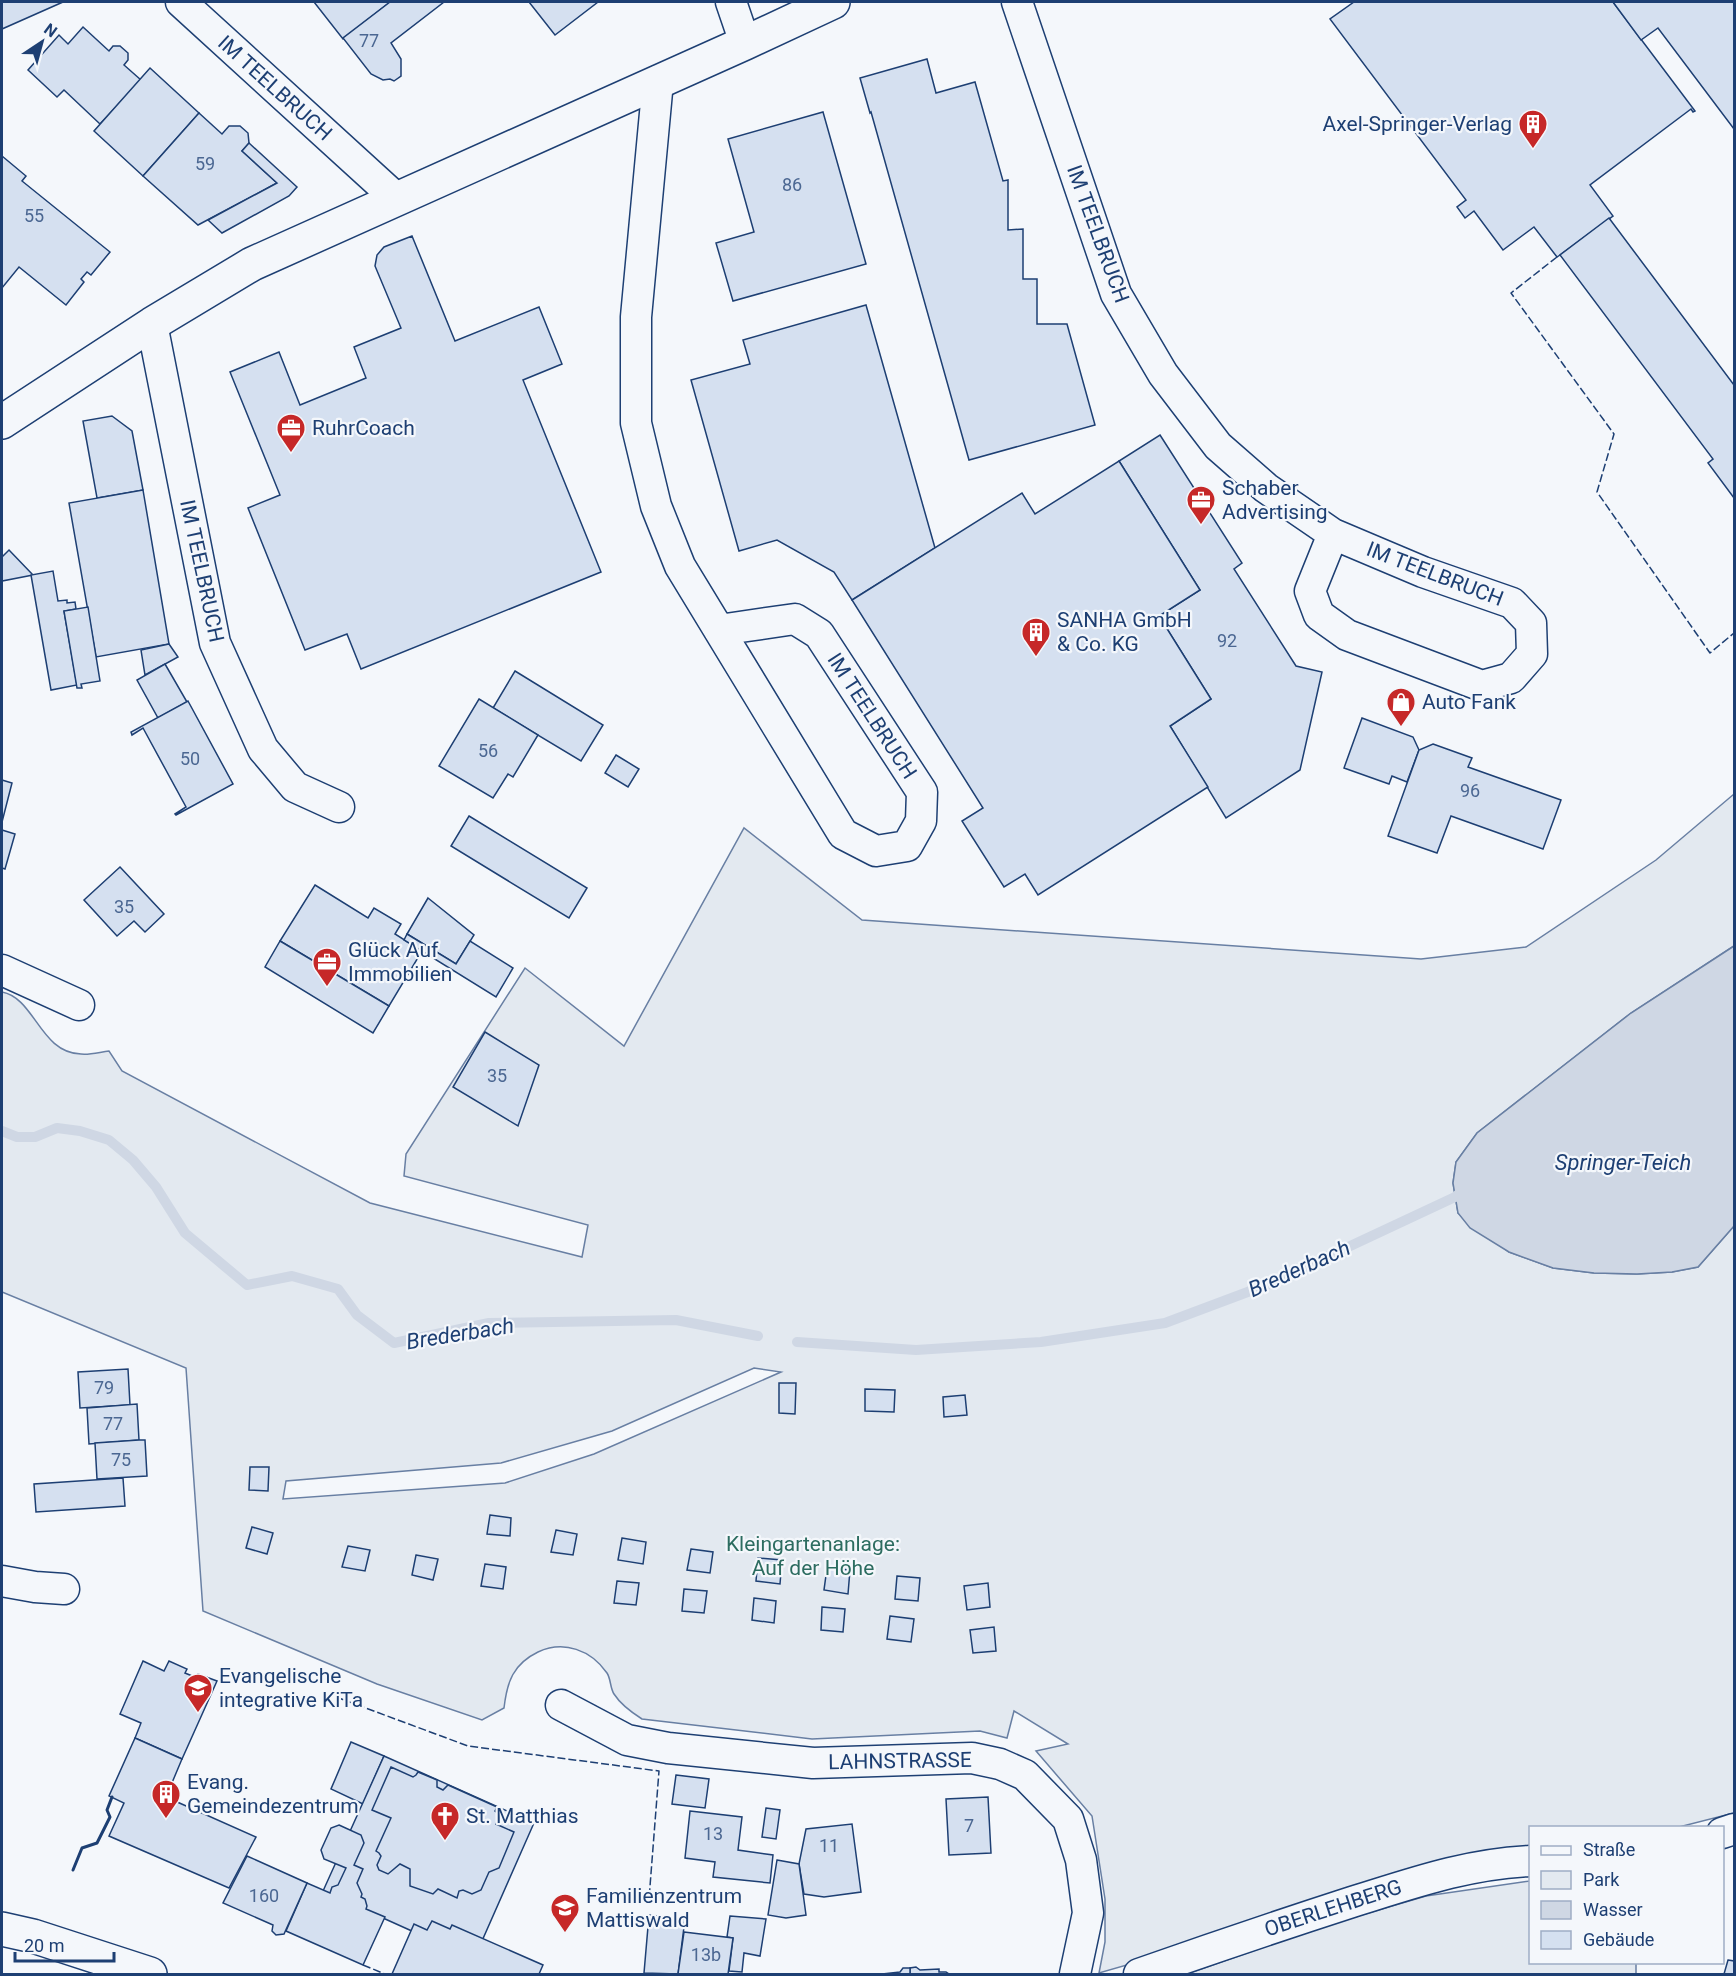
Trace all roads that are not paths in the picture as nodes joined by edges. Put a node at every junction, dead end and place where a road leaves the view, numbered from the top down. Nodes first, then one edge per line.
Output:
1 (180, 2) edge
2 (731, 2) edge
3 (833, 2) edge
4 (1017, 2) edge
5 (745, 44) junction
6 (658, 81) junction
7 (397, 199) junction
8 (152, 324) junction
9 (6, 411) edge
10 (1333, 534) junction
11 (719, 630) junction
12 (339, 807) dead end
13 (2, 970) edge
14 (79, 1005) dead end
15 (2, 1581) edge
16 (64, 1589) dead end
17 (561, 1705) dead end
18 (1529, 1861) edge
19 (2, 1929) edge
20 (150, 1974) edge
21 (1075, 1974) edge
22 (1139, 1974) edge

1 - 7 street, IM TEELBRUCH
2 - 5 street
3 - 5 street
4 - 10 street, IM TEELBRUCH
5 - 6 street
6 - 7 street
6 - 11 street, IM TEELBRUCH
7 - 8 street
8 - 9 street
8 - 12 street, IM TEELBRUCH
10 - 10 street, IM TEELBRUCH
11 - 11 street, IM TEELBRUCH
13 - 14 street
15 - 16 street
17 - 21 street, LAHNSTRASSE
18 - 22 street, OBERLEHBERG
19 - 20 street

